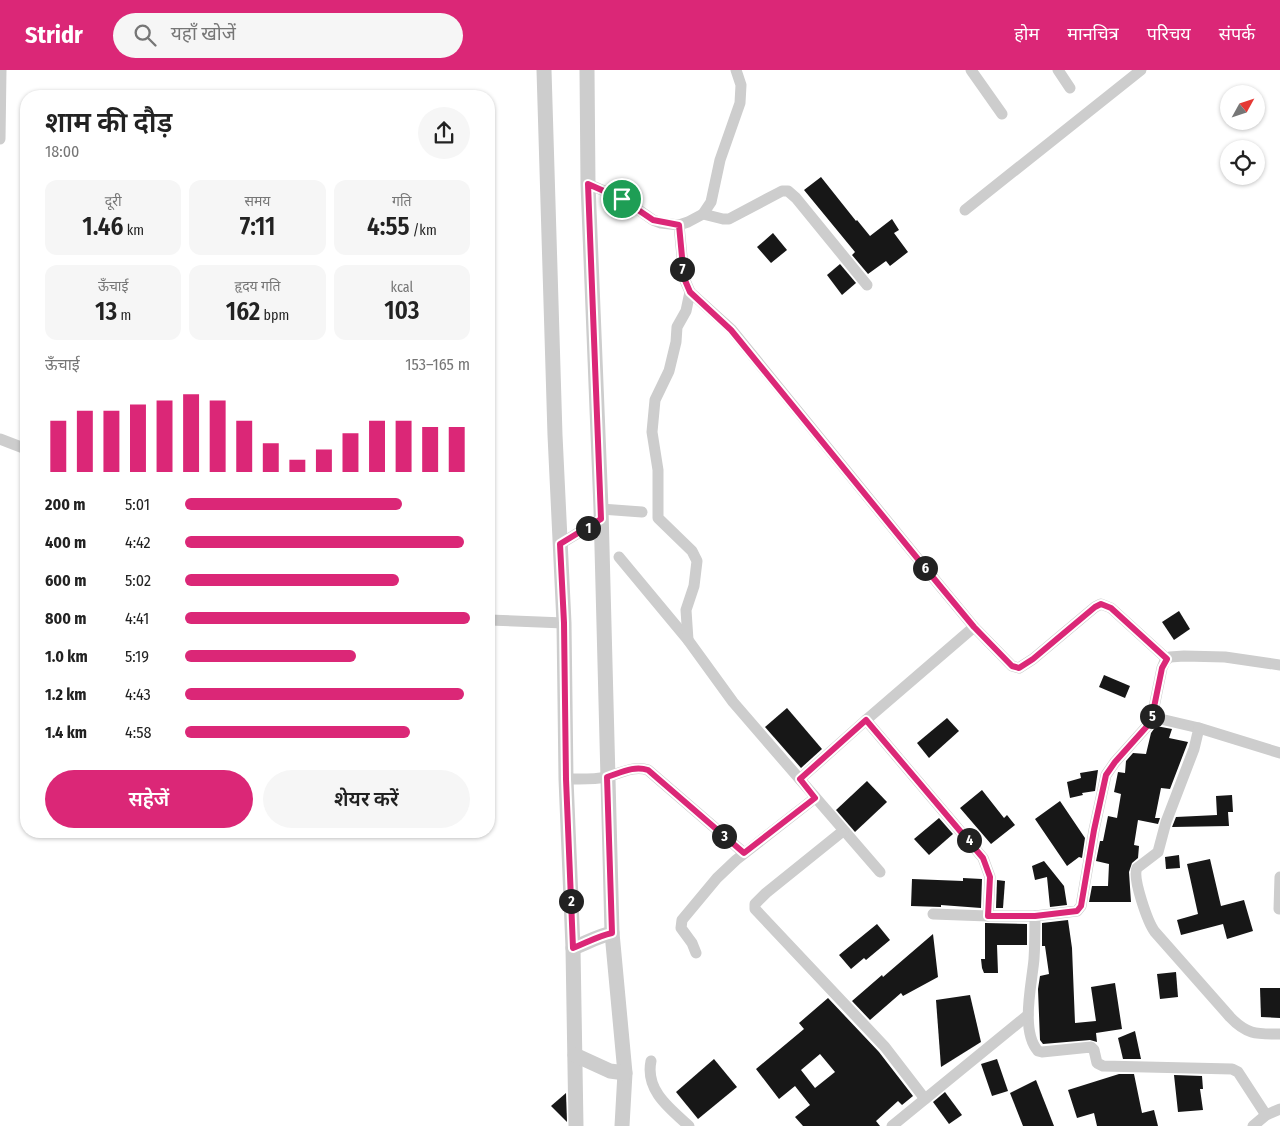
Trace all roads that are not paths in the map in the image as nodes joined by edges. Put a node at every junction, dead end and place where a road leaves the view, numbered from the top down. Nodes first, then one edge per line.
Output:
1 (1, 70) edge
2 (544, 70) edge
3 (587, 70) edge
4 (736, 70) edge
5 (972, 70) edge
6 (1058, 70) edge
7 (1141, 70) edge
8 (1070, 88) dead end
9 (1002, 114) dead end
10 (0, 139) edge
11 (588, 184) junction
12 (965, 210) dead end
13 (703, 214) junction
14 (679, 225) junction
15 (867, 285) dead end
16 (690, 292) junction
17 (0, 439) edge
18 (20, 447) edge
19 (657, 501) junction
20 (642, 512) junction
21 (601, 514) junction
22 (658, 518) junction
23 (560, 544) junction
24 (619, 557) dead end
25 (495, 620) edge
26 (564, 623) junction
27 (974, 627) junction
28 (688, 640) junction
29 (1167, 659) junction
30 (1280, 666) edge
31 (1152, 717) junction
32 (866, 720) junction
33 (1199, 728) junction
34 (1280, 753) edge
35 (607, 777) junction
36 (566, 779) junction
37 (800, 779) junction
38 (815, 798) junction
39 (844, 831) junction
40 (744, 853) junction
41 (880, 872) dead end
42 (1280, 877) edge
43 (1279, 909) dead end
44 (932, 914) dead end
45 (988, 916) junction
46 (1035, 916) junction
47 (612, 933) junction
48 (573, 948) junction
49 (696, 953) dead end
50 (1028, 1015) junction
51 (1280, 1034) edge
52 (575, 1055) junction
53 (651, 1061) dead end
54 (625, 1073) junction
55 (924, 1099) junction
56 (1280, 1109) edge
57 (1266, 1115) junction
58 (576, 1126) edge
59 (622, 1126) edge
60 (688, 1126) edge
61 (892, 1126) edge
62 (1253, 1126) edge

1 - 10 street
2 - 23 street
3 - 11 street
4 - 13 street
5 - 9 street
6 - 8 street
7 - 12 street
11 - 14 street
11 - 21 street
13 - 14 street
13 - 15 street
14 - 16 street
16 - 19 street
16 - 27 street
17 - 18 street
19 - 20 street
19 - 22 street
20 - 21 street
20 - 22 street
21 - 23 street
21 - 35 street
22 - 28 street
23 - 26 street
24 - 28 street
25 - 26 street
26 - 36 street
27 - 29 street
27 - 32 street
28 - 37 street
29 - 30 street
29 - 31 street
31 - 33 street
31 - 46 street
32 - 37 street
32 - 45 street
33 - 34 street
33 - 51 street
35 - 36 street
35 - 40 street
35 - 47 street
36 - 48 street
37 - 38 street
38 - 39 street
38 - 40 street
39 - 41 street
39 - 55 street
40 - 49 street
42 - 43 street
44 - 45 street
45 - 46 street
46 - 50 street
47 - 48 street
47 - 54 street
48 - 52 street
50 - 55 street
50 - 57 street
52 - 54 street
52 - 58 street
53 - 60 street
54 - 59 street
55 - 61 street
56 - 57 street
57 - 62 street

